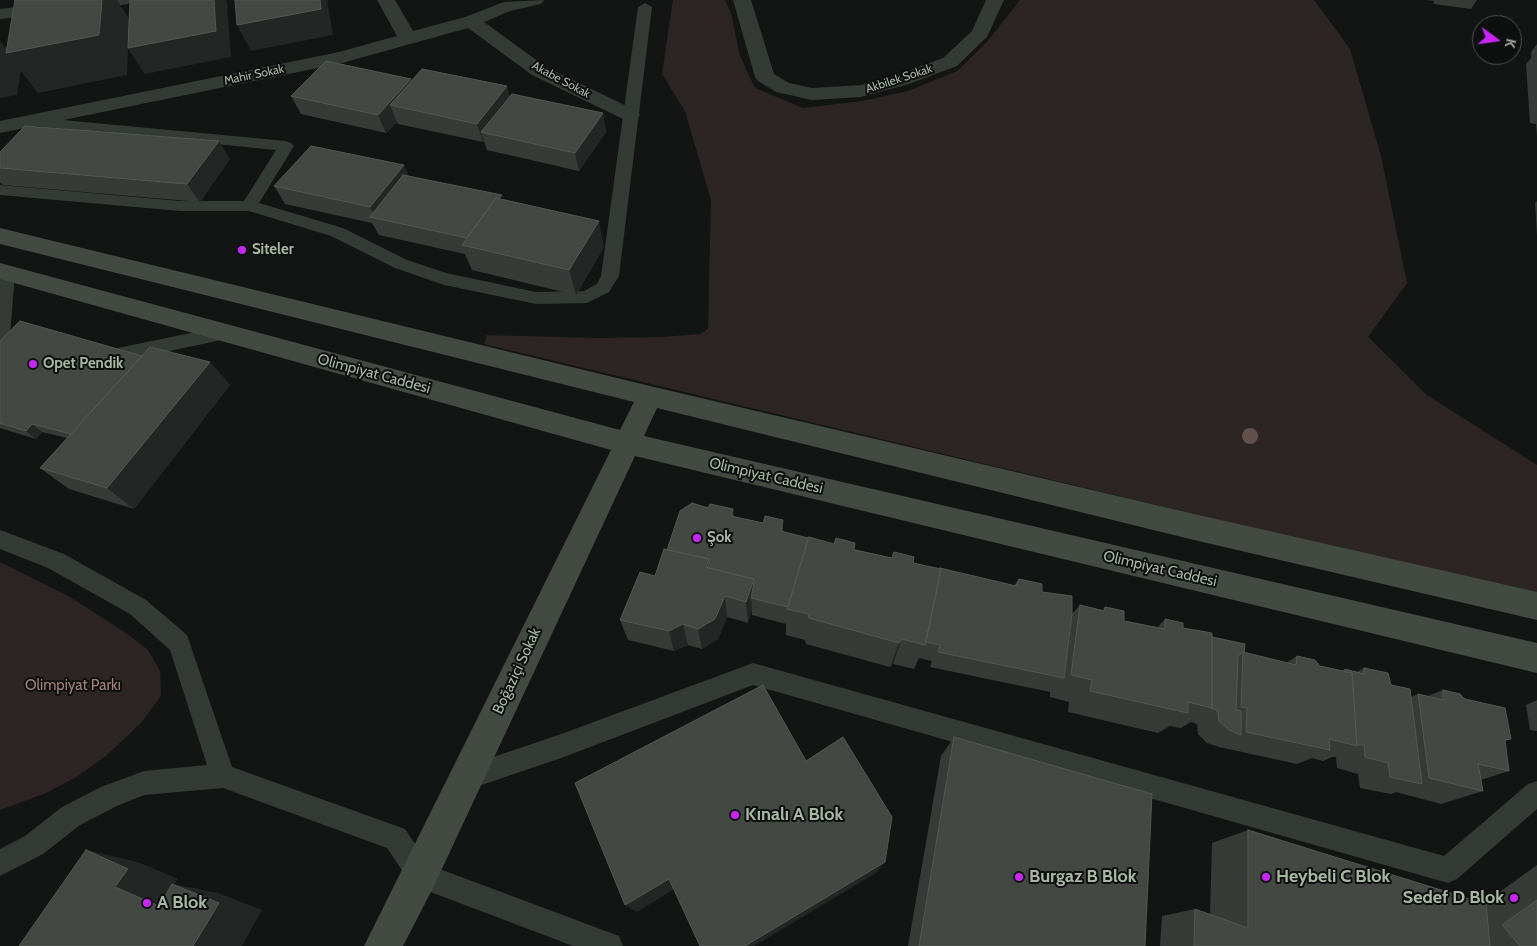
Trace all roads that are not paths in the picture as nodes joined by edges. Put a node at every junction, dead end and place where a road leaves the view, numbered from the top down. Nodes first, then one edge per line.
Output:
1 (122, 0) edge
2 (386, 0) edge
3 (535, 0) edge
4 (742, 0) edge
5 (995, 0) edge
6 (508, 3) edge
7 (644, 7) dead end
8 (0, 14) edge
9 (471, 21) junction
10 (408, 39) junction
11 (630, 115) junction
12 (31, 122) junction
13 (0, 127) edge
14 (0, 190) edge
15 (249, 206) junction
16 (0, 236) edge
17 (3, 272) edge
18 (225, 333) junction
19 (47, 352) edge
20 (83, 362) edge
21 (650, 396) junction
22 (626, 443) junction
23 (0, 539) edge
24 (1537, 606) edge
25 (1537, 658) edge
26 (223, 776) junction
27 (466, 778) junction
28 (1537, 793) edge
29 (0, 863) edge
30 (420, 875) junction
31 (384, 946) edge
32 (609, 946) edge

1 - 8 street
2 - 10 street
3 - 6 street, Mahir Sokak
4 - 5 street, Akbilek Sokak
6 - 9 street, Mahir Sokak
7 - 11 lane
9 - 10 street, Mahir Sokak
9 - 11 street, Akabe Sokak
10 - 12 street, Mahir Sokak
11 - 15 lane
12 - 13 street, Mahir Sokak
12 - 15 lane
14 - 15 lane
16 - 21 main road
17 - 18 main road, Olimpiyat Caddesi
17 - 19 lane
18 - 20 lane
18 - 22 main road, Olimpiyat Caddesi
21 - 22 main road, Boğaziçi Sokak
21 - 24 main road
22 - 25 main road, Olimpiyat Caddesi
22 - 27 main road, Boğaziçi Sokak
23 - 26 lane
26 - 29 lane
26 - 30 lane
27 - 28 lane
27 - 30 main road, Boğaziçi Sokak
30 - 31 main road, Boğaziçi Sokak
30 - 32 lane

